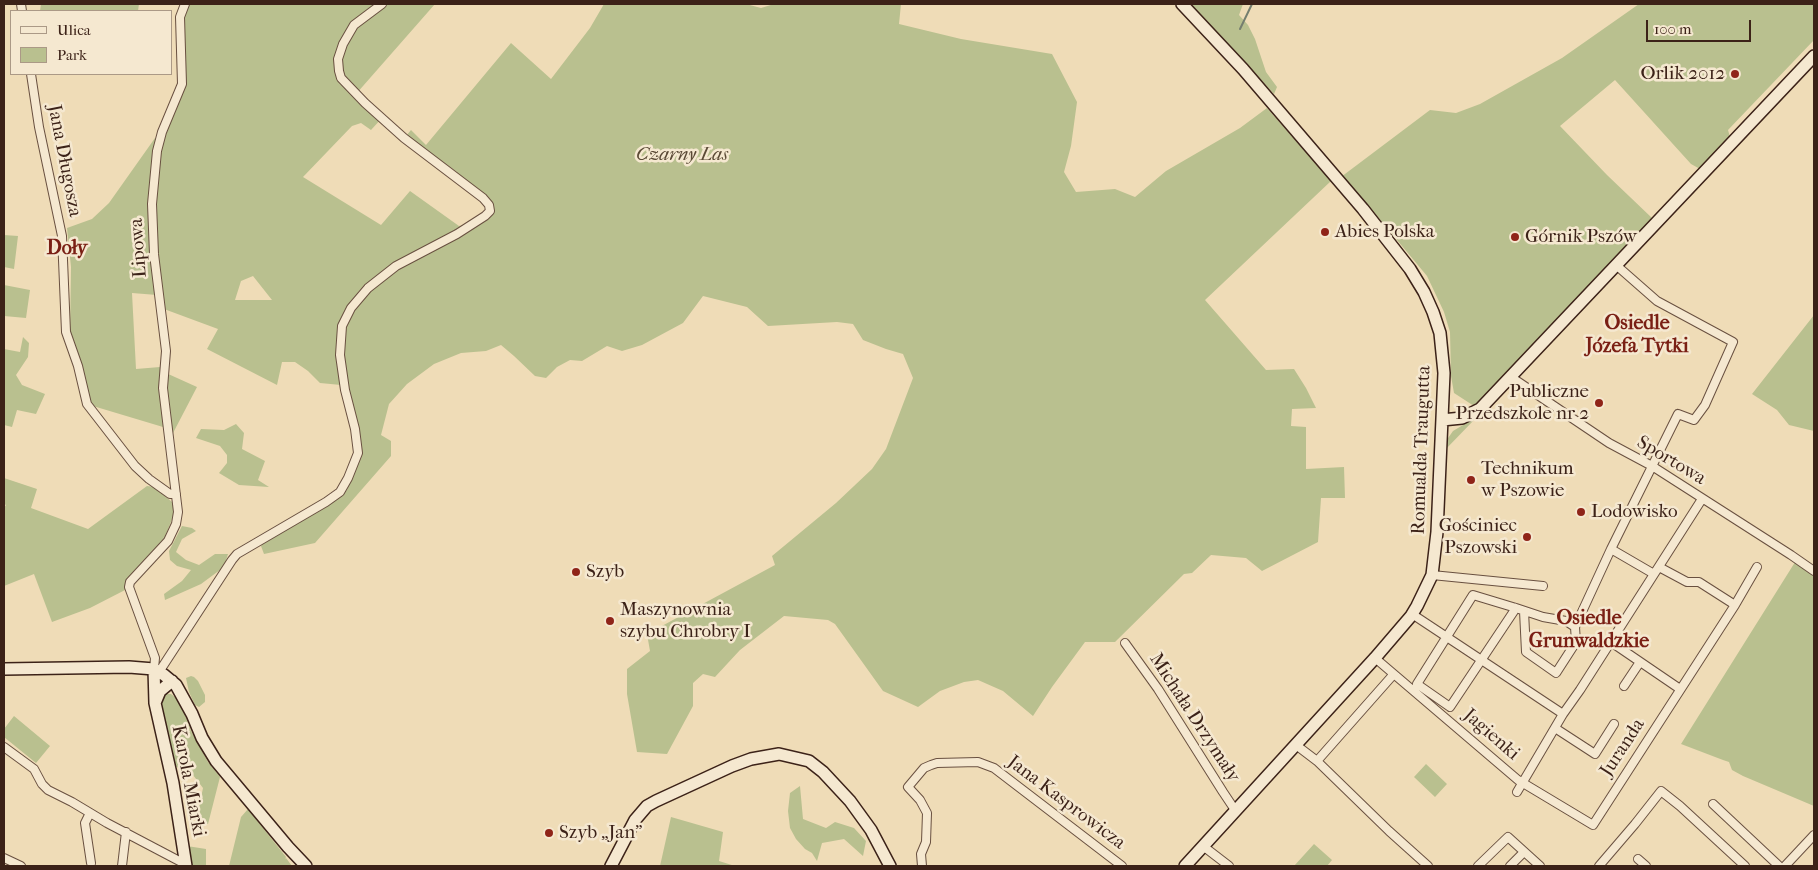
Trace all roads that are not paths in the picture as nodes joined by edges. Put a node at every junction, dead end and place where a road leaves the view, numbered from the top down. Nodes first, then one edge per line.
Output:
1 (185, 4) edge
2 (382, 4) edge
3 (1182, 4) edge
4 (1814, 56) edge
5 (31, 75) edge
6 (1616, 265) junction
7 (1512, 377) junction
8 (1442, 420) junction
9 (1652, 466) junction
10 (176, 494) junction
11 (1702, 499) junction
12 (1611, 549) junction
13 (1659, 567) junction
14 (1757, 567) dead end
15 (1814, 572) edge
16 (1654, 574) junction
17 (1432, 575) junction
18 (1543, 586) dead end
19 (1735, 605) junction
20 (1520, 609) junction
21 (1412, 614) junction
22 (1575, 627) junction
23 (1446, 637) junction
24 (1611, 642) junction
25 (1125, 643) dead end
26 (1375, 658) junction
27 (1481, 660) junction
28 (1640, 662) junction
29 (4, 669) edge
30 (157, 671) junction
31 (1392, 675) junction
32 (172, 682) junction
33 (1624, 686) dead end
34 (1680, 689) junction
35 (155, 703) junction
36 (1563, 714) junction
37 (1614, 724) dead end
38 (1555, 728) junction
39 (1296, 745) junction
40 (4, 746) edge
41 (1316, 761) junction
42 (1522, 782) junction
43 (1517, 792) dead end
44 (1713, 804) dead end
45 (1235, 810) junction
46 (90, 813) junction
47 (1593, 826) joint
48 (126, 832) junction
49 (1814, 835) edge
50 (1203, 846) junction
51 (1524, 852) junction
52 (4, 858) edge
53 (1638, 859) dead end
54 (91, 863) dead end
55 (186, 865) edge
56 (21, 866) edge
57 (122, 866) edge
58 (306, 866) edge
59 (611, 866) edge
60 (890, 866) edge
61 (922, 866) edge
62 (1122, 866) edge
63 (1184, 866) edge
64 (1229, 866) edge
65 (1428, 866) edge
66 (1478, 866) edge
67 (1510, 866) edge
68 (1540, 866) edge
69 (1598, 866) edge
70 (1646, 866) edge
71 (1744, 866) edge
72 (1780, 866) edge
73 (1785, 866) edge

1 - 10 street, Lipowa
2 - 30 street
3 - 8 street, Romualda Traugutta
4 - 6 street
5 - 10 street, Jana Długosza
6 - 7 street
6 - 9 street
7 - 8 street
7 - 9 street, Sportowa
8 - 17 street, Romualda Traugutta
9 - 11 street, Sportowa
9 - 12 street
10 - 30 street
11 - 13 street
11 - 15 street, Sportowa
12 - 16 street
12 - 22 street
13 - 16 street
13 - 19 street
14 - 19 street, Juranda
16 - 24 street
17 - 18 street
17 - 21 street, Romualda Traugutta
19 - 34 street, Juranda
20 - 22 street
20 - 22 street
20 - 23 street
20 - 27 street
21 - 23 street
21 - 26 street, Romualda Traugutta
23 - 27 street
23 - 27 street
24 - 28 street
24 - 36 street
25 - 45 street, Michała Drzymały
26 - 31 street, Jagienki
26 - 39 street, Romualda Traugutta
27 - 36 street
28 - 33 street
28 - 34 street
29 - 30 street
30 - 32 street
30 - 35 street, Karola Miarki
31 - 41 street
31 - 42 street, Jagienki
32 - 35 street, Karola Miarki
32 - 58 street
34 - 47 street, Juranda
35 - 55 street, Karola Miarki
36 - 38 street
37 - 38 street
38 - 42 street
39 - 41 street
39 - 45 street, Romualda Traugutta
40 - 46 street
41 - 65 street
42 - 43 street
42 - 47 street, Jagienki
44 - 72 street
45 - 50 street, Romualda Traugutta
46 - 48 street
46 - 54 street
48 - 55 street
48 - 57 street
49 - 73 street
50 - 63 street, Romualda Traugutta
50 - 64 street
51 - 66 street
51 - 67 street
51 - 68 street
52 - 56 street
53 - 70 street
59 - 60 street
61 - 62 street, Jana Kasprowicza
69 - 71 street

